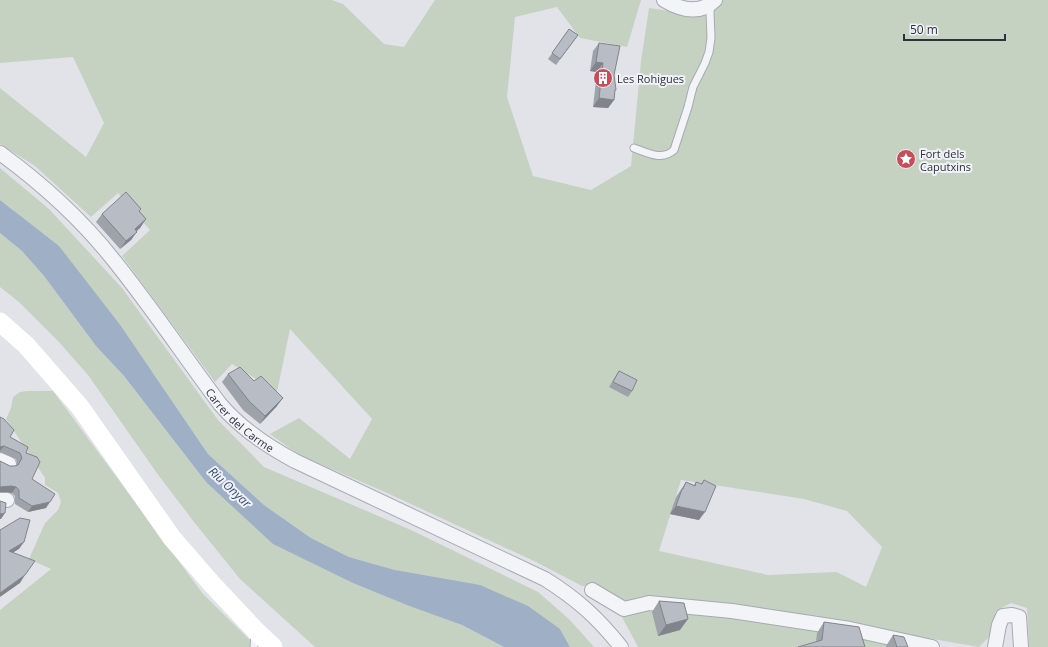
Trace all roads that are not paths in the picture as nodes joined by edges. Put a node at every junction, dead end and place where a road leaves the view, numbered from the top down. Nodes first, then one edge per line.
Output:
1 (664, 0) edge
2 (713, 2) edge
3 (634, 148) dead end
4 (0, 152) edge
5 (0, 322) edge
6 (592, 590) dead end
7 (255, 639) edge
8 (273, 647) edge
9 (621, 647) edge
10 (932, 647) edge
11 (995, 647) edge
12 (1021, 647) edge

1 - 2 street
2 - 3 lane
4 - 9 street, Carrer del Carme
5 - 7 main road
6 - 10 street
7 - 8 main road
11 - 12 street

